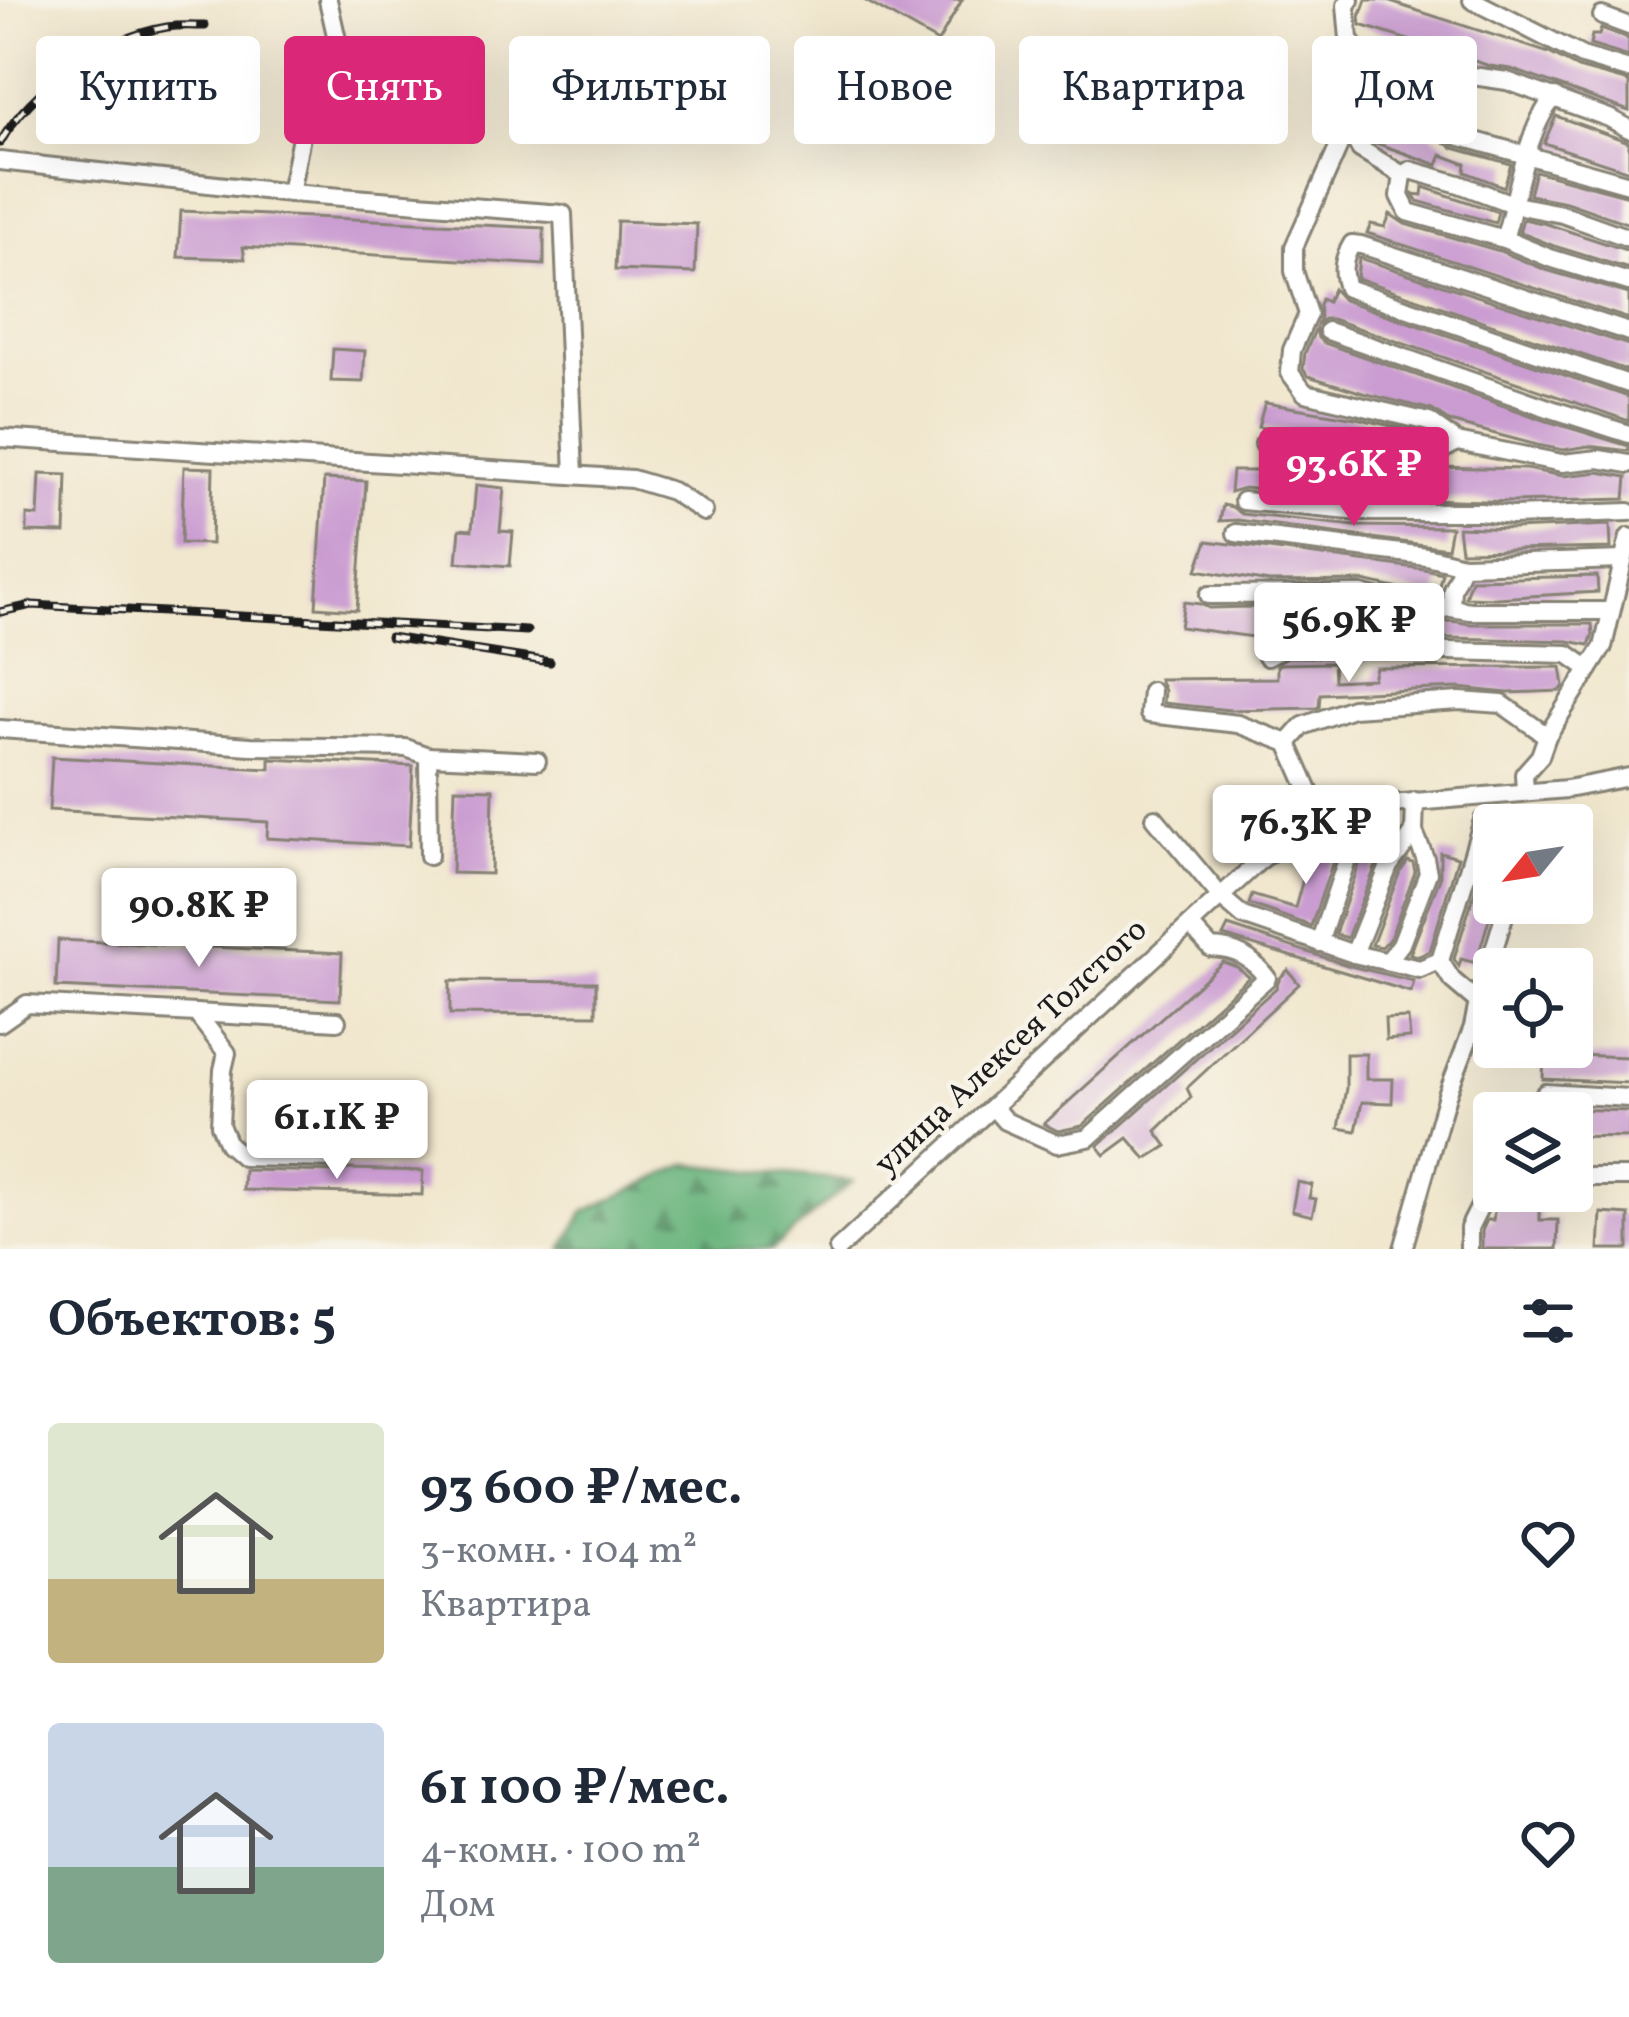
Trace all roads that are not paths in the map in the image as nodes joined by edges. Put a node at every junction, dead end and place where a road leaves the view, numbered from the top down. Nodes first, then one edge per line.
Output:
1 (328, 0) edge
2 (1350, 0) edge
3 (1472, 0) edge
4 (1602, 16) dead end
5 (1629, 26) edge
6 (1348, 36) edge
7 (1629, 70) edge
8 (1477, 77) edge
9 (1555, 98) junction
10 (1629, 129) edge
11 (1477, 141) edge
12 (1340, 144) edge
13 (1357, 144) edge
14 (1528, 154) junction
15 (0, 161) edge
16 (1403, 175) junction
17 (1629, 184) edge
18 (290, 193) junction
19 (1515, 205) junction
20 (1629, 238) edge
21 (1504, 239) junction
22 (1629, 282) edge
23 (1328, 331) dead end
24 (1629, 332) edge
25 (1629, 384) edge
26 (1629, 434) edge
27 (0, 438) edge
28 (1457, 442) junction
29 (1264, 444) dead end
30 (1629, 464) edge
31 (574, 475) junction
32 (1243, 501) dead end
33 (704, 512) dead end
34 (1629, 512) edge
35 (1236, 533) dead end
36 (1629, 538) edge
37 (1623, 560) junction
38 (1463, 565) junction
39 (1209, 596) dead end
40 (1450, 608) junction
41 (1611, 610) junction
42 (1267, 657) dead end
43 (1589, 669) junction
44 (1151, 691) dead end
45 (0, 729) edge
46 (1547, 736) junction
47 (1288, 743) junction
48 (428, 756) junction
49 (537, 761) dead end
50 (1629, 776) edge
51 (1525, 792) junction
52 (1492, 796) junction
53 (1415, 801) junction
54 (1491, 804) edge
55 (1365, 806) junction
56 (1155, 818) dead end
57 (1321, 818) junction
58 (1414, 832) junction
59 (428, 856) dead end
60 (1473, 870) edge
61 (1221, 897) junction
62 (1190, 925) junction
63 (1319, 943) junction
64 (1354, 954) junction
65 (1388, 961) junction
66 (1440, 961) junction
67 (1473, 998) edge
68 (196, 1013) junction
69 (338, 1021) dead end
70 (0, 1023) edge
71 (1473, 1027) edge
72 (1593, 1096) edge
73 (1629, 1098) edge
74 (993, 1107) junction
75 (338, 1159) dead end
76 (1629, 1177) edge
77 (1593, 1178) edge
78 (1476, 1212) edge
79 (838, 1249) edge
80 (1403, 1249) edge
81 (1469, 1249) edge

1 - 18 street
2 - 6 street
3 - 7 street
4 - 5 street
8 - 9 street
9 - 10 street
9 - 14 street
11 - 14 street
12 - 28 street
13 - 16 street
14 - 17 street
14 - 19 street
15 - 18 street
16 - 19 street
16 - 21 street
18 - 31 street
19 - 20 street
19 - 21 street
21 - 22 street
23 - 26 street
24 - 25 street
27 - 31 street
28 - 29 street
28 - 30 street
31 - 33 street
32 - 34 street
35 - 38 street
36 - 37 street
37 - 38 street
37 - 41 street
38 - 40 street
39 - 40 street
40 - 41 street
41 - 43 street
42 - 43 street
43 - 46 street
44 - 47 street
45 - 48 street
46 - 47 street
46 - 51 street
47 - 57 street
48 - 49 street
48 - 59 street
50 - 51 street, улица Алексея Толстого
51 - 52 street, улица Алексея Толстого
52 - 53 street, улица Алексея Толстого
52 - 54 street
53 - 55 street, улица Алексея Толстого
53 - 58 street
55 - 57 street, улица Алексея Толстого
55 - 63 street
56 - 61 street
57 - 61 street, улица Алексея Толстого
58 - 64 street
58 - 65 street
60 - 66 street
61 - 62 street, улица Алексея Толстого
61 - 63 street
62 - 74 street, улица Алексея Толстого
62 - 74 street
63 - 64 street
64 - 65 street
65 - 66 street
66 - 67 street
68 - 69 street
68 - 70 street
68 - 75 street
71 - 80 street
72 - 73 street
74 - 79 street, улица Алексея Толстого
76 - 77 street
78 - 81 street

